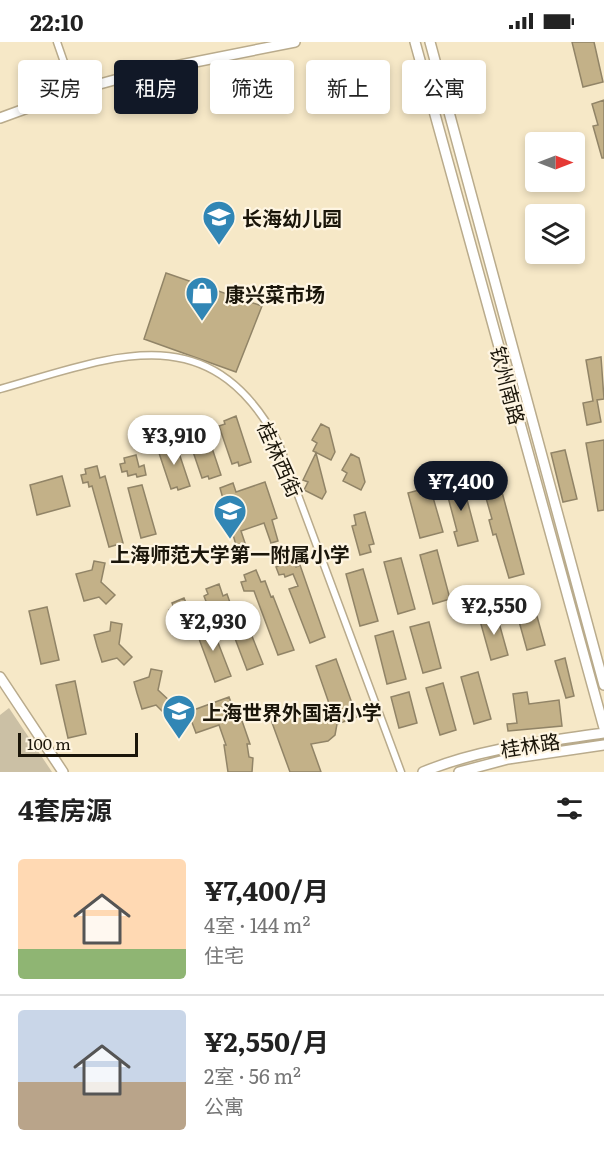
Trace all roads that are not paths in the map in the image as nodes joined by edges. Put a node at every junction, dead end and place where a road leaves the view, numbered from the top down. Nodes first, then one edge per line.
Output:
1 (57, 42) edge
2 (295, 42) edge
3 (415, 42) edge
4 (430, 42) edge
5 (63, 60) edge
6 (102, 84) edge
7 (18, 111) edge
8 (0, 118) edge
9 (0, 389) edge
10 (0, 677) edge
11 (604, 685) edge
12 (604, 728) edge
13 (604, 733) edge
14 (604, 745) edge
15 (63, 772) edge
16 (400, 772) edge
17 (423, 772) edge
18 (459, 772) edge

1 - 5 street
2 - 6 street
3 - 12 street, 钦州南路
4 - 11 street, 钦州南路
7 - 8 street
9 - 16 street, 桂林西街
10 - 15 street
13 - 17 street, 桂林路
14 - 18 street, 桂林路

